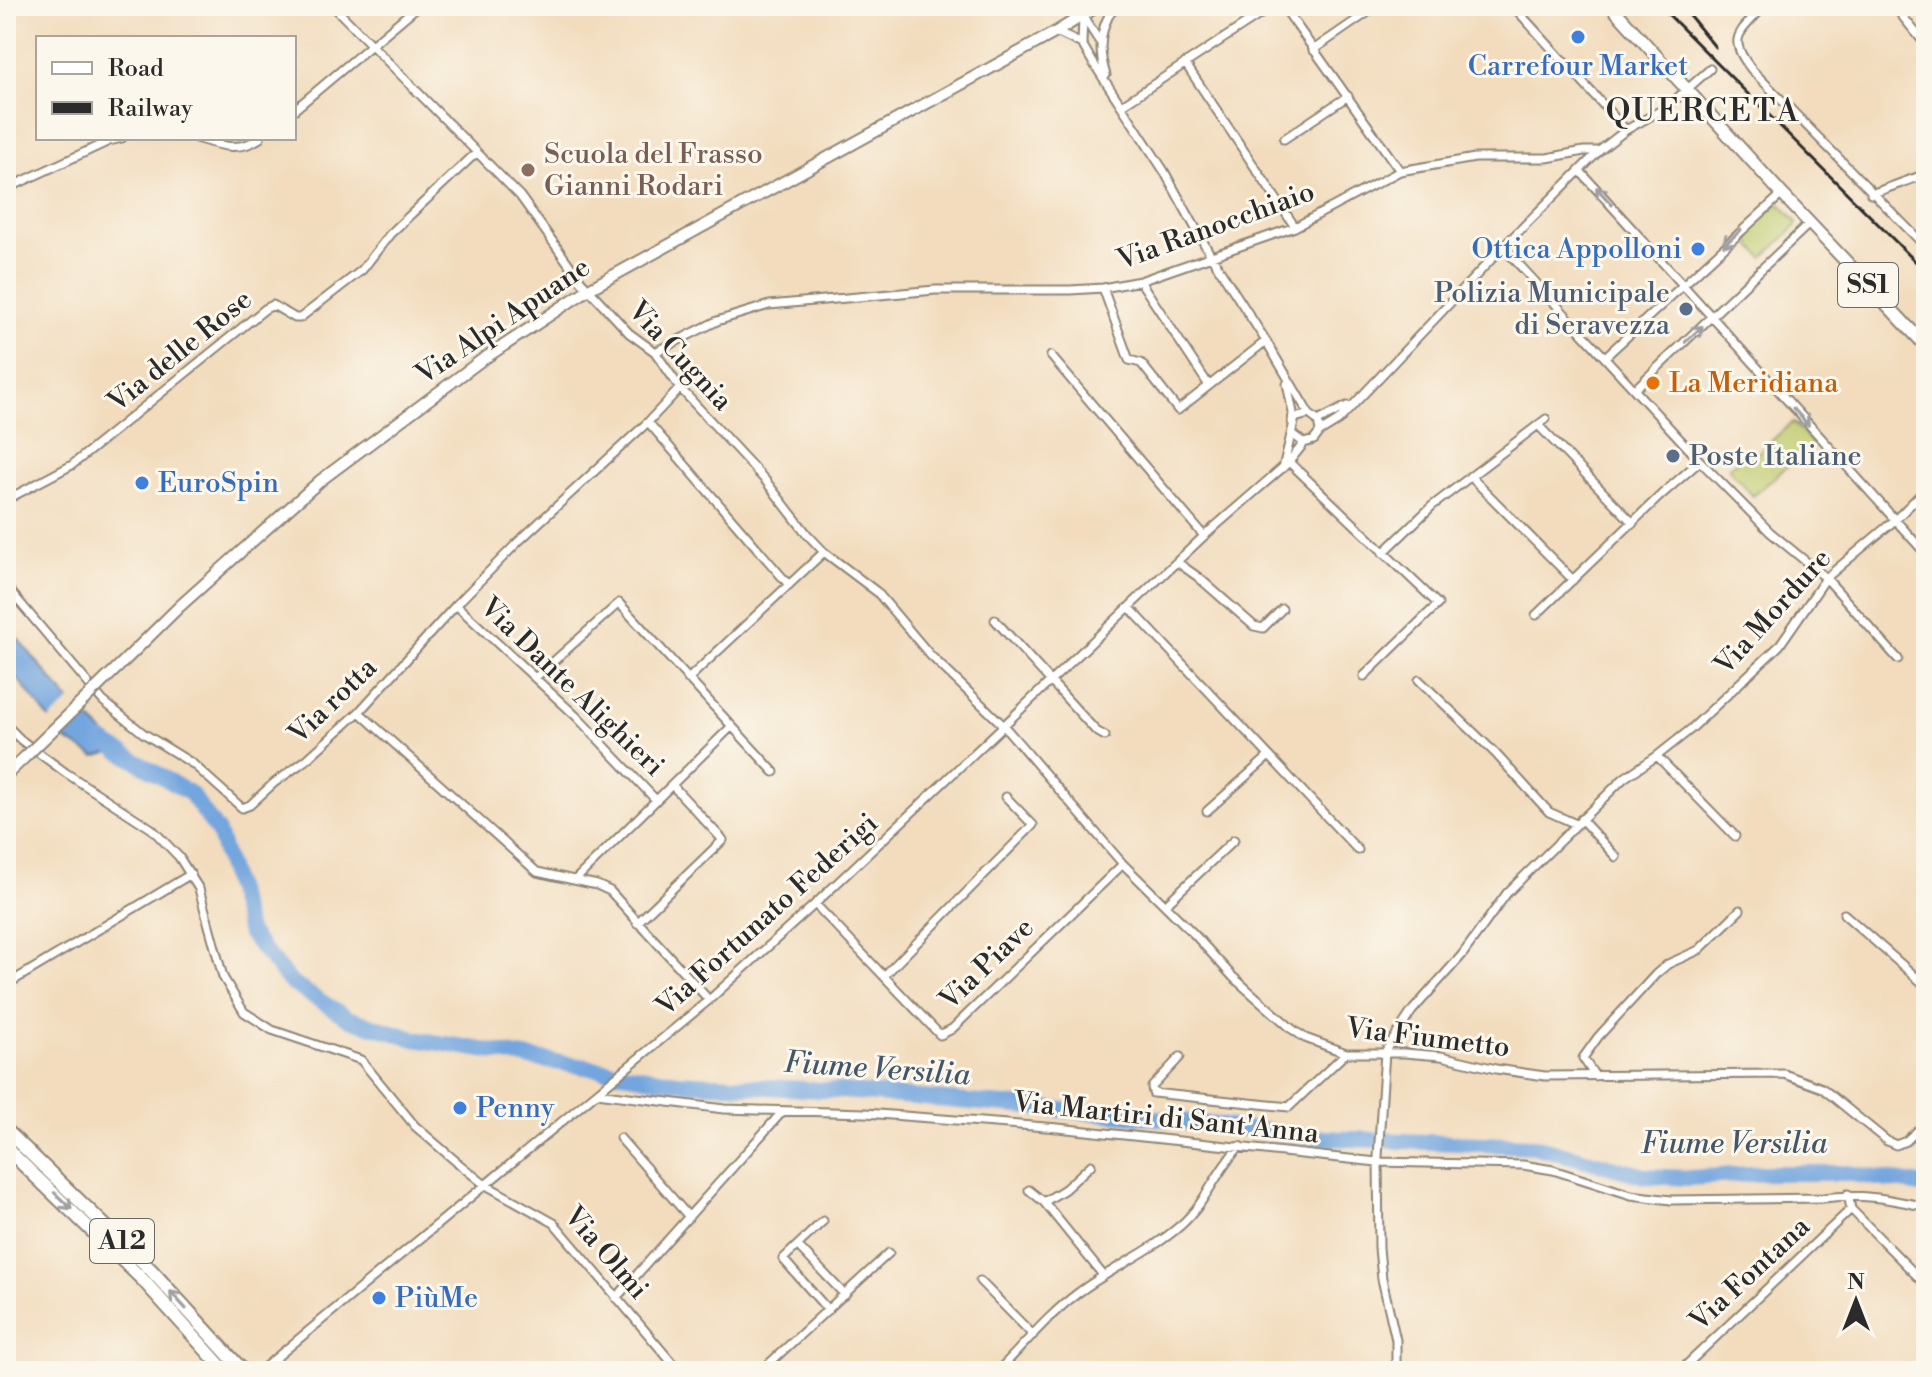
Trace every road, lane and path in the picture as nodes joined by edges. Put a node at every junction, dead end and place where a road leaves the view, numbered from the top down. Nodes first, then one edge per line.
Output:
1 (333, 6) edge
2 (418, 6) edge
3 (1098, 6) edge
4 (1115, 6) edge
5 (1273, 6) edge
6 (1283, 6) edge
7 (1377, 6) edge
8 (1513, 6) edge
9 (1611, 6) edge
10 (1764, 6) edge
11 (1894, 6) edge
12 (1083, 16) junction
13 (1056, 32) junction
14 (1100, 43) junction
15 (1082, 44) junction
16 (1926, 45) edge
17 (373, 46) junction
18 (1313, 50) junction
19 (1185, 63) junction
20 (1710, 69) dead end
21 (1109, 85) junction
22 (1687, 91) junction
23 (1348, 96) junction
24 (1122, 105) junction
25 (296, 108) edge
26 (1626, 130) junction
27 (1284, 139) dead end
28 (113, 140) edge
29 (202, 140) edge
30 (257, 140) edge
31 (1599, 151) junction
32 (476, 153) junction
33 (1400, 171) junction
34 (1580, 171) junction
35 (1926, 174) edge
36 (6, 189) edge
37 (1782, 194) junction
38 (1871, 194) junction
39 (1810, 223) junction
40 (1295, 227) junction
41 (1503, 247) junction
42 (1926, 247) edge
43 (1211, 256) junction
44 (1140, 281) junction
45 (1683, 283) junction
46 (1103, 288) junction
47 (589, 289) junction
48 (1712, 316) junction
49 (1266, 341) junction
50 (1926, 346) edge
51 (655, 352) junction
52 (1051, 356) dead end
53 (1605, 357) junction
54 (1284, 375) junction
55 (1208, 384) junction
56 (680, 388) junction
57 (1635, 389) junction
58 (1353, 403) junction
59 (1309, 414) junction
60 (1546, 419) dead end
61 (1318, 421) junction
62 (648, 422) junction
63 (1292, 422) junction
64 (1538, 425) junction
65 (1320, 432) junction
66 (1292, 434) junction
67 (1304, 443) junction
68 (1700, 461) junction
69 (1286, 465) junction
70 (1470, 476) junction
71 (1926, 489) edge
72 (6, 500) edge
73 (1895, 520) junction
74 (1633, 523) junction
75 (1204, 536) junction
76 (824, 552) junction
77 (1383, 553) junction
78 (1926, 554) edge
79 (1177, 562) junction
80 (1826, 578) junction
81 (1573, 580) junction
82 (789, 585) junction
83 (6, 586) edge
84 (456, 605) junction
85 (1129, 607) junction
86 (1282, 609) dead end
87 (1536, 615) dead end
88 (995, 620) dead end
89 (1898, 659) dead end
90 (1364, 676) dead end
91 (535, 678) junction
92 (688, 679) junction
93 (1419, 680) dead end
94 (1050, 681) junction
95 (359, 712) junction
96 (732, 726) junction
97 (1004, 726) junction
98 (7, 729) edge
99 (1105, 736) dead end
100 (1657, 756) junction
101 (1268, 757) junction
102 (774, 772) dead end
103 (6, 775) edge
104 (672, 785) junction
105 (1006, 797) dead end
106 (656, 800) junction
107 (1207, 811) dead end
108 (1578, 822) junction
109 (1735, 836) dead end
110 (1234, 840) dead end
111 (1358, 850) dead end
112 (1616, 857) dead end
113 (1123, 864) junction
114 (191, 874) junction
115 (575, 880) junction
116 (815, 904) junction
117 (1165, 905) junction
118 (1740, 910) dead end
119 (1844, 914) dead end
120 (637, 923) junction
121 (885, 975) junction
122 (6, 985) edge
123 (1926, 986) edge
124 (709, 1000) junction
125 (1385, 1052) junction
126 (1346, 1053) junction
127 (1180, 1057) dead end
128 (1595, 1076) junction
129 (597, 1093) junction
130 (783, 1111) junction
131 (1926, 1123) edge
132 (6, 1130) edge
133 (620, 1138) dead end
134 (1240, 1146) junction
135 (6, 1148) edge
136 (1378, 1160) junction
137 (1091, 1165) dead end
138 (484, 1184) junction
139 (1029, 1190) dead end
140 (1848, 1194) junction
141 (1044, 1202) junction
142 (1926, 1207) edge
143 (1851, 1209) junction
144 (689, 1217) junction
145 (823, 1221) dead end
146 (798, 1246) junction
147 (889, 1253) dead end
148 (1103, 1275) junction
149 (980, 1281) dead end
150 (1926, 1285) edge
151 (845, 1295) junction
152 (616, 1298) junction
153 (828, 1310) junction
154 (1033, 1335) junction
155 (222, 1368) edge
156 (243, 1371) edge
157 (260, 1371) edge
158 (679, 1371) edge
159 (761, 1371) edge
160 (998, 1371) edge
161 (1396, 1371) edge
162 (1680, 1371) edge

1 - 17 street, Via Cugnia
2 - 17 street
3 - 12 main road, Via Alpi Apuane
4 - 14 street
5 - 19 street
6 - 18 street
7 - 18 street
8 - 26 street
9 - 22 main road, SS1
10 - 38 street
11 - 16 street
12 - 13 main road, Via Alpi Apuane
12 - 14 street
12 - 15 street
13 - 15 street
13 - 47 main road, Via Alpi Apuane
14 - 21 street
15 - 21 street
17 - 25 street
17 - 32 street, Via Cugnia
18 - 23 street
19 - 24 street
19 - 40 street
20 - 22 street
21 - 24 street
22 - 26 street
22 - 37 main road, SS1
23 - 27 street
23 - 33 street
24 - 43 street
26 - 31 street
28 - 36 street
29 - 30 street
31 - 33 street, Via Ranocchiaio
31 - 34 street
32 - 47 street, Via Cugnia
32 - 72 street, Via delle Rose
33 - 40 street, Via Ranocchiaio
34 - 41 street
45 -> 34 street
35 - 38 street
37 - 39 main road, SS1
37 -> 45 street
38 - 42 street
39 - 48 street
39 - 50 main road, SS1
40 - 43 street, Via Ranocchiaio
41 - 53 street
41 - 58 street
43 - 44 street, Via Ranocchiaio
43 - 49 street
44 - 46 street, Via Ranocchiaio
44 - 55 street
45 - 48 street
45 - 53 street
46 - 51 street, Via Ranocchiaio
46 - 55 street
47 - 51 street, Via Cugnia
47 - 103 main road, Via Alpi Apuane, bridge
57 -> 48 street
48 -> 73 street
49 - 54 street
49 - 55 street
51 - 56 street, Via Cugnia
52 - 75 street
53 - 57 street
54 - 59 street
54 - 63 street
56 - 62 street, Via rotta
56 - 76 street, Via Cugnia
57 - 68 street
58 - 61 street
58 - 65 street
59 - 61 street
59 - 63 street
60 - 64 street
61 - 65 street
62 - 82 street
62 - 84 street, Via rotta
63 - 66 street
64 - 70 street
64 - 74 street
65 - 67 street
66 - 67 street
66 - 69 street
67 - 69 street, Via Fortunato Federigi
68 - 74 street
68 - 80 street
69 - 75 street, Via Fortunato Federigi
69 - 77 street
70 - 77 street
70 - 81 street
71 - 73 street, Via Mordure
73 - 78 street
73 - 80 street, Via Mordure
74 - 81 street
75 - 79 street, Via Fortunato Federigi
76 - 82 street
76 - 97 street, Via Cugnia
77 - 90 street
79 - 85 street, Via Fortunato Federigi
79 - 86 street
80 - 89 street
80 - 100 street, Via Mordure
81 - 87 street
82 - 92 street
83 - 95 street, Via rotta
84 - 91 street, Via Dante Alighieri
84 - 95 street, Via rotta
85 - 94 street, Via Fortunato Federigi
85 - 101 street
88 - 94 street
91 - 92 street
91 - 106 street, Via Dante Alighieri
92 - 96 street
93 - 108 street
94 - 97 street, Via Fortunato Federigi
94 - 99 street
95 - 115 street
96 - 102 street
96 - 104 street
97 - 113 street, Via Fiumetto
97 - 116 street, Via Fortunato Federigi
98 - 114 street, Via Olmi
100 - 108 street, Via Mordure
100 - 109 street
101 - 107 street
101 - 111 street
104 - 106 street
104 - 120 street
105 - 121 street
106 - 115 street
108 - 112 street
108 - 125 street, Via Mordure
110 - 117 street
113 - 117 street, Via Fiumetto
113 - 121 street, Via Piave
114 - 122 street
114 - 138 street, Via Olmi
115 - 120 street
116 - 121 street, Via Piave
116 - 124 street, Via Fortunato Federigi
117 - 126 street, Via Fiumetto
118 - 128 street
119 - 123 street
120 - 124 street
124 - 129 street, Via Fortunato Federigi
125 - 126 street, Via Fiumetto
125 - 128 street, Via Fiumetto
125 - 136 street, Via Mordure
126 - 127 street
128 - 131 street, Via Fiumetto
129 - 130 street, Via Martiri di Sant'Anna
129 - 138 street, Via Fortunato Federigi
130 - 134 street, Via Martiri di Sant'Anna
130 - 144 street
156 -> 132 highway, A12
133 - 144 street
134 - 136 street, Via Martiri di Sant'Anna
134 - 148 street
135 -> 155 highway, A12
136 - 140 street, Via Martiri di Sant'Anna
136 - 161 street
137 - 141 street
138 - 152 street, Via Olmi
138 - 157 street, Via Fortunato Federigi
139 - 141 street
140 - 142 street, Via Martiri di Sant'Anna
140 - 143 street
141 - 148 street
143 - 150 street
143 - 162 street, Via Fontana
144 - 152 street
145 - 146 street
146 - 151 street
146 - 153 street
147 - 151 street
148 - 154 street
149 - 154 street
151 - 153 street
152 - 158 street, Via Olmi
153 - 159 street
154 - 160 street

